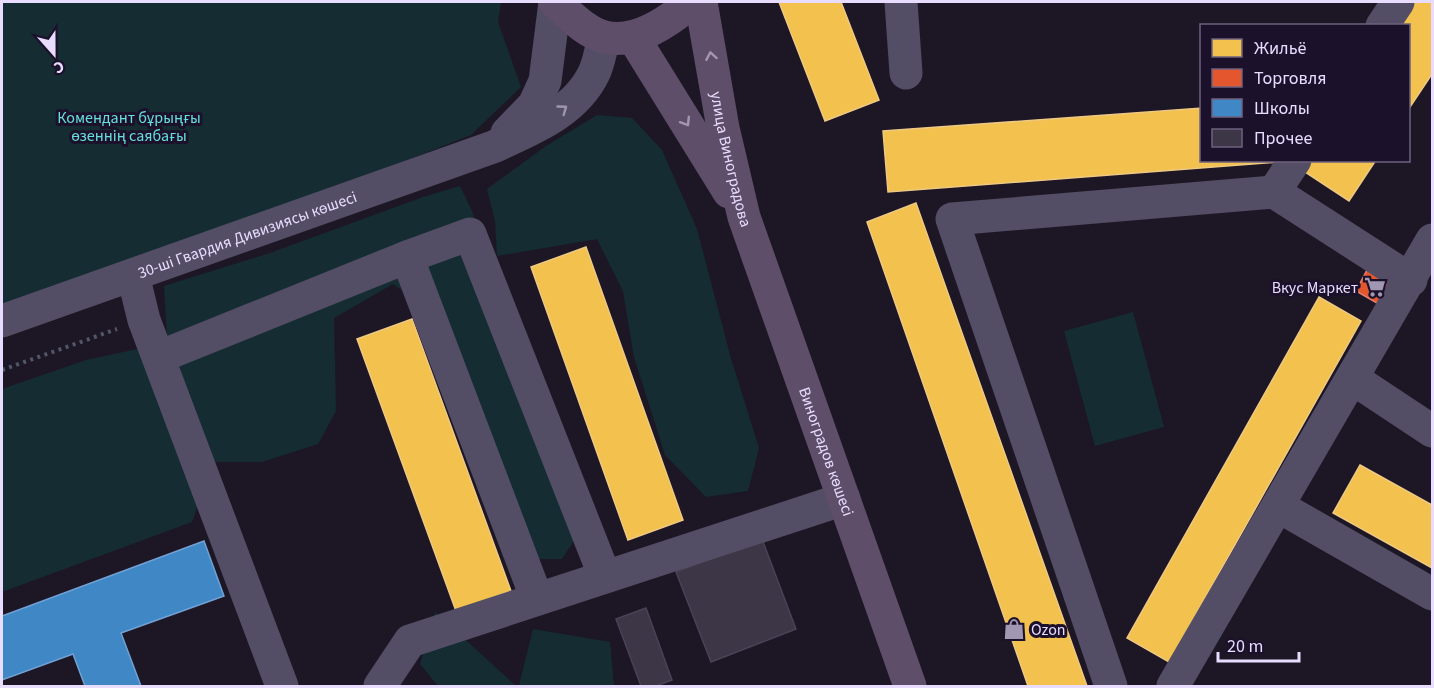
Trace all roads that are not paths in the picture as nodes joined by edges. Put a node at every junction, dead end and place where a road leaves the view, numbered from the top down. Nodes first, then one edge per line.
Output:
1 (555, 2) edge
2 (692, 2) edge
3 (701, 2) edge
4 (901, 2) edge
5 (1398, 2) edge
6 (1383, 24) edge
7 (619, 37) junction
8 (906, 73) dead end
9 (493, 147) junction
10 (1294, 162) edge
11 (1274, 192) junction
12 (744, 217) junction
13 (1432, 240) edge
14 (407, 257) junction
15 (133, 275) junction
16 (1411, 280) junction
17 (2, 321) edge
18 (159, 357) junction
19 (1352, 378) junction
20 (1432, 430) edge
21 (844, 499) junction
22 (1278, 506) junction
23 (605, 577) junction
24 (1432, 594) edge
25 (537, 599) junction
26 (282, 687) edge
27 (380, 687) edge
28 (910, 687) edge
29 (1111, 687) edge
30 (1173, 687) edge

1 - 7 main road
1 - 9 street
2 - 7 main road
12 -> 3 main road, улица Виноградова
4 - 8 street
5 - 6 street
9 -> 7 street, 30-ші Гвардия Дивизиясы көшесі
7 -> 12 main road, улица Виноградова
9 - 15 street, 30-ші Гвардия Дивизиясы көшесі
10 - 11 street
11 - 16 street
11 - 29 street
12 - 21 main road, Виноградов көшесі
13 - 16 street
14 - 18 street
14 - 23 street
14 - 25 street
15 - 17 street, 30-ші Гвардия Дивизиясы көшесі
15 - 18 street
16 - 19 street
18 - 26 street
19 - 20 street
19 - 22 street
21 - 23 street
21 - 28 main road, Виноградов көшесі
22 - 24 street
22 - 30 street
23 - 25 street
25 - 27 street

